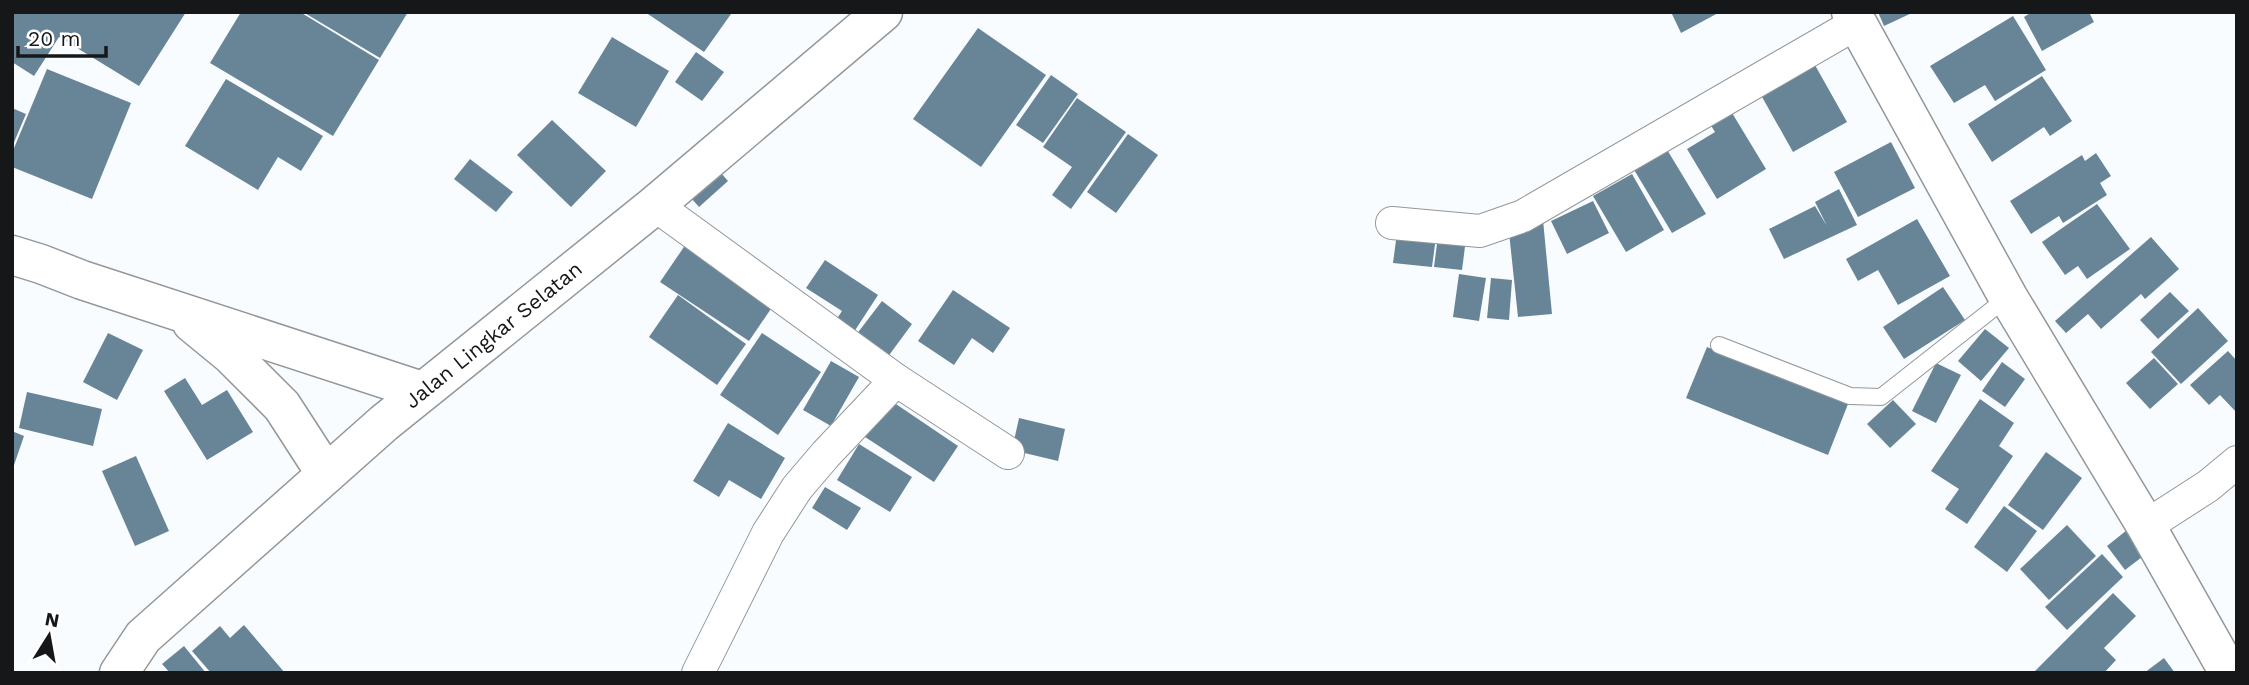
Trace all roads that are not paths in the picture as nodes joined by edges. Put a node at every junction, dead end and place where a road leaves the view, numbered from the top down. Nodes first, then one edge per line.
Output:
1 (883, 12) edge
2 (1854, 18) edge
3 (655, 205) junction
4 (1392, 223) dead end
5 (12, 255) edge
6 (2008, 297) junction
7 (174, 309) junction
8 (1719, 345) dead end
9 (896, 380) junction
10 (422, 391) junction
11 (1009, 453) dead end
12 (2237, 463) edge
13 (326, 474) junction
14 (2146, 526) junction
15 (119, 673) edge
16 (698, 673) edge
17 (2229, 673) edge

1 - 3 main road, Jalan Lingkar Selatan
2 - 4 street
2 - 6 main road
3 - 9 street
3 - 10 main road, Jalan Lingkar Selatan
5 - 7 main road
6 - 8 lane
6 - 14 main road
7 - 10 main road
7 - 13 main road
9 - 11 street
9 - 16 street
10 - 13 main road, Jalan Lingkar Selatan
12 - 14 street
13 - 15 main road, Jalan Lingkar Selatan
14 - 17 main road

